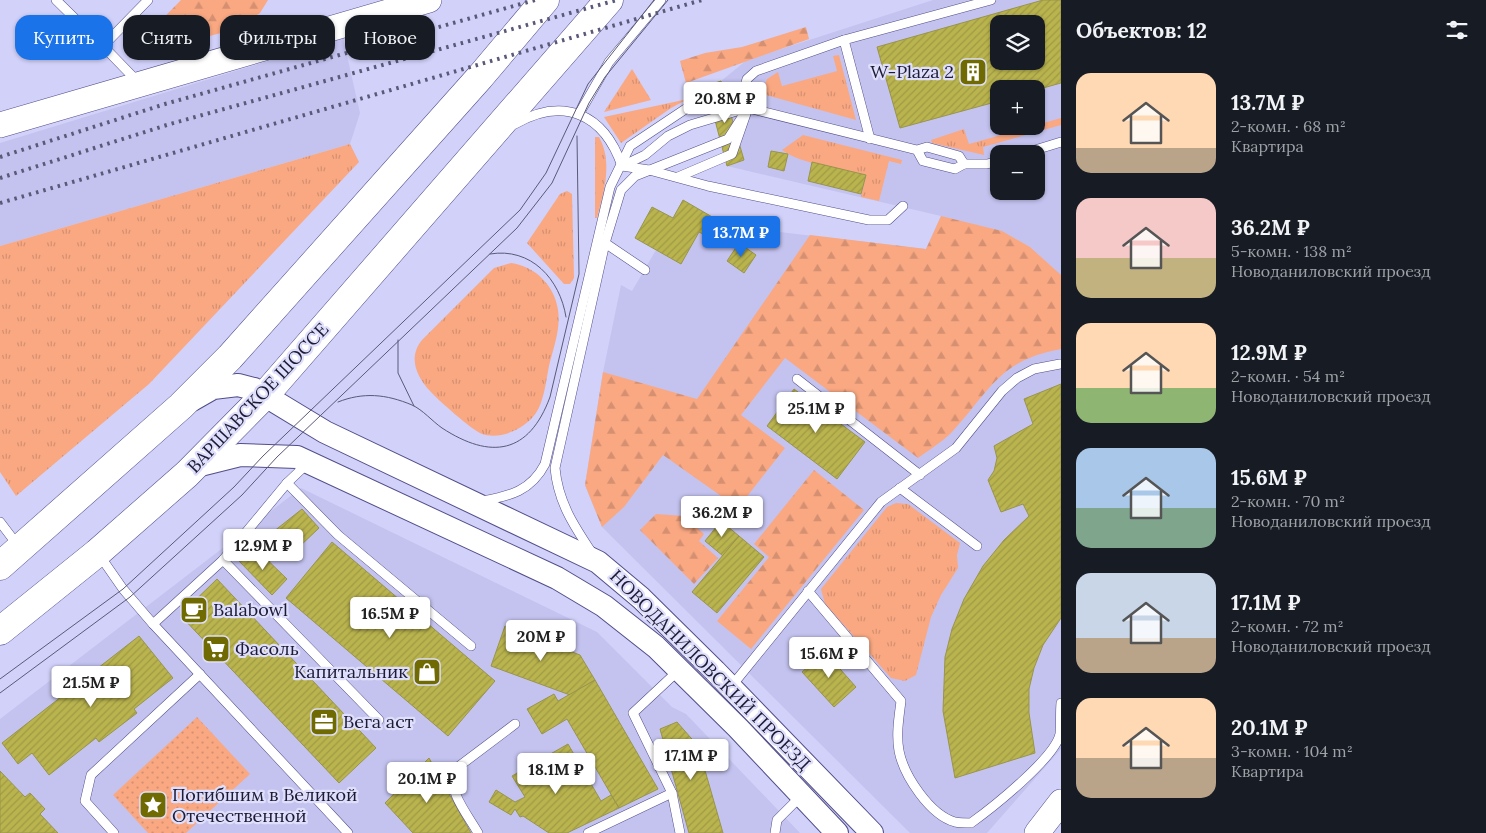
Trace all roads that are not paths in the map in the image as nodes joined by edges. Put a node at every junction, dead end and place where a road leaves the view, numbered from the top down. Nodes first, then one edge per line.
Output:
1 (56, 0) edge
2 (148, 0) edge
3 (429, 0) edge
4 (544, 0) edge
5 (609, 0) edge
6 (661, 0) edge
7 (991, 0) edge
8 (71, 15) edge
9 (113, 36) edge
10 (844, 40) junction
11 (113, 57) edge
12 (141, 84) junction
13 (748, 108) junction
14 (579, 114) junction
15 (0, 124) edge
16 (490, 139) junction
17 (870, 139) junction
18 (1061, 142) edge
19 (1045, 147) edge
20 (917, 150) junction
21 (990, 163) edge
22 (964, 164) junction
23 (622, 166) junction
24 (650, 170) junction
25 (678, 177) junction
26 (903, 206) dead end
27 (601, 241) junction
28 (645, 270) dead end
29 (1060, 364) edge
30 (797, 379) dead end
31 (265, 395) junction
32 (181, 406) junction
33 (310, 462) junction
34 (196, 466) junction
35 (920, 475) junction
36 (287, 482) junction
37 (900, 488) junction
38 (477, 502) junction
39 (0, 522) edge
40 (977, 546) dead end
41 (97, 553) junction
42 (10, 558) edge
43 (223, 560) junction
44 (598, 562) junction
45 (808, 591) junction
46 (153, 624) junction
47 (0, 631) edge
48 (472, 646) dead end
49 (680, 670) junction
50 (200, 674) junction
51 (723, 696) junction
52 (1061, 703) edge
53 (379, 720) dead end
54 (515, 724) dead end
55 (672, 793) junction
56 (802, 796) junction
57 (1061, 802) edge
58 (114, 833) edge
59 (348, 833) edge
60 (478, 833) edge
61 (588, 833) edge
62 (680, 833) edge
63 (775, 833) edge
64 (837, 833) edge
65 (872, 833) edge
66 (1037, 833) edge

1 - 8 lane
2 - 9 lane
3 - 12 main road
4 - 32 main road
5 - 16 main road, ВАРШАВСКОЕ ШОССЕ
6 - 14 lane
7 - 10 lane
10 - 13 lane
10 - 17 lane
11 - 12 lane
12 - 15 main road
13 - 17 lane
13 - 23 lane
13 - 23 lane
13 - 24 lane
13 - 25 lane
14 - 16 lane
14 - 23 lane
16 - 31 main road, ВАРШАВСКОЕ ШОССЕ
17 - 20 lane
18 - 19 lane
20 - 22 lane
20 - 22 lane
21 - 22 lane
23 - 24 lane
23 - 27 lane
24 - 25 lane
24 - 27 lane
25 - 26 lane
27 - 28 lane
27 - 38 lane
27 - 44 lane
29 - 35 lane
30 - 35 lane
31 - 32 street, НОВОДАНИЛОВСКИЙ ПРОЕЗД
31 - 34 main road, ВАРШАВСКОЕ ШОССЕ
31 - 38 street, НОВОДАНИЛОВСКИЙ ПРОЕЗД
32 - 42 main road
33 - 34 street, НОВОДАНИЛОВСКИЙ ПРОЕЗД
33 - 36 lane
33 - 49 street, НОВОДАНИЛОВСКИЙ ПРОЕЗД
34 - 41 main road, ВАРШАВСКОЕ ШОССЕ
35 - 37 lane
36 - 43 lane
36 - 48 lane
37 - 40 lane
37 - 45 lane
38 - 44 street, НОВОДАНИЛОВСКИЙ ПРОЕЗД
39 - 42 lane
41 - 46 lane
41 - 47 main road, ВАРШАВСКОЕ ШОССЕ
43 - 46 lane
43 - 53 lane
44 - 51 street, НОВОДАНИЛОВСКИЙ ПРОЕЗД
45 - 51 lane
45 - 52 lane
46 - 50 lane
49 - 51 street, НОВОДАНИЛОВСКИЙ ПРОЕЗД
49 - 55 lane
50 - 58 lane
50 - 59 lane
51 - 56 street, НОВОДАНИЛОВСКИЙ ПРОЕЗД
51 - 65 street, НОВОДАНИЛОВСКИЙ ПРОЕЗД
54 - 60 lane
55 - 61 lane
55 - 62 lane
56 - 63 lane
56 - 64 street, НОВОДАНИЛОВСКИЙ ПРОЕЗД
57 - 66 main road

